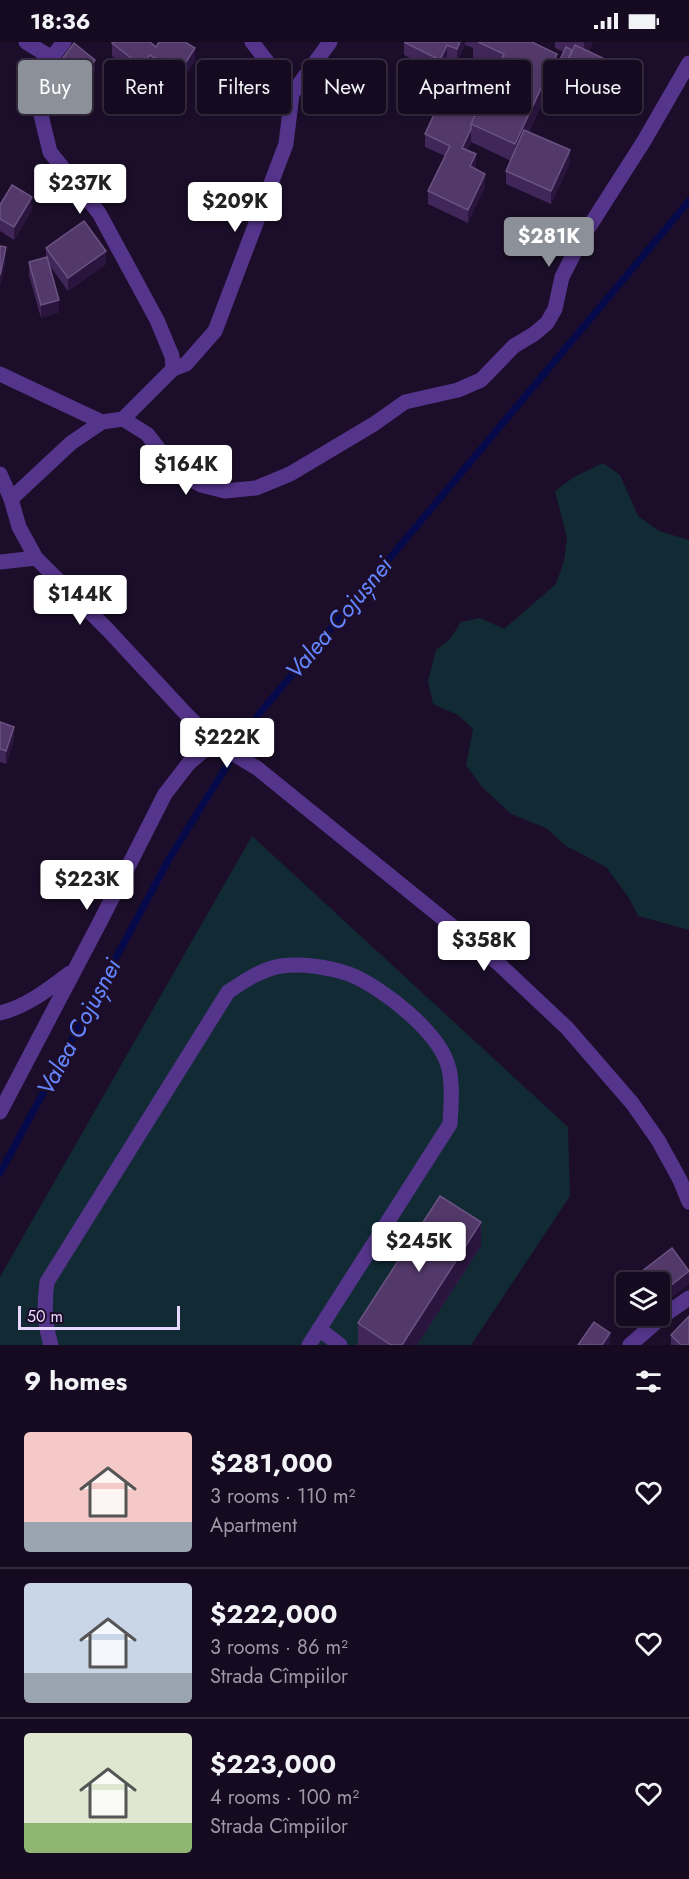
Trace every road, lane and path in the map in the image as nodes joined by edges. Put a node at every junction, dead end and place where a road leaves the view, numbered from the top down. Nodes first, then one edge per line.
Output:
1 (26, 42) edge
2 (64, 42) edge
3 (252, 42) edge
4 (330, 42) edge
5 (51, 58) junction
6 (689, 63) edge
7 (292, 94) junction
8 (173, 369) junction
9 (0, 374) edge
10 (123, 419) junction
11 (102, 422) junction
12 (0, 474) edge
13 (11, 499) junction
14 (36, 558) junction
15 (0, 562) edge
16 (214, 742) junction
17 (75, 969) junction
18 (0, 1012) edge
19 (0, 1112) edge
20 (689, 1202) edge
21 (689, 1298) edge
22 (319, 1329) junction
23 (51, 1345) edge
24 (309, 1345) edge
25 (340, 1345) edge
26 (630, 1345) edge

1 - 5 street
2 - 5 street
3 - 7 street
4 - 7 street
5 - 8 street
6 - 10 street
7 - 8 street
8 - 10 street
9 - 11 street
10 - 11 street
11 - 13 street
12 - 13 street
13 - 14 street
14 - 15 street
14 - 16 street
16 - 17 street
16 - 20 street
17 - 18 street
17 - 19 street
21 - 26 street
22 - 23 street
22 - 24 street
22 - 25 street

